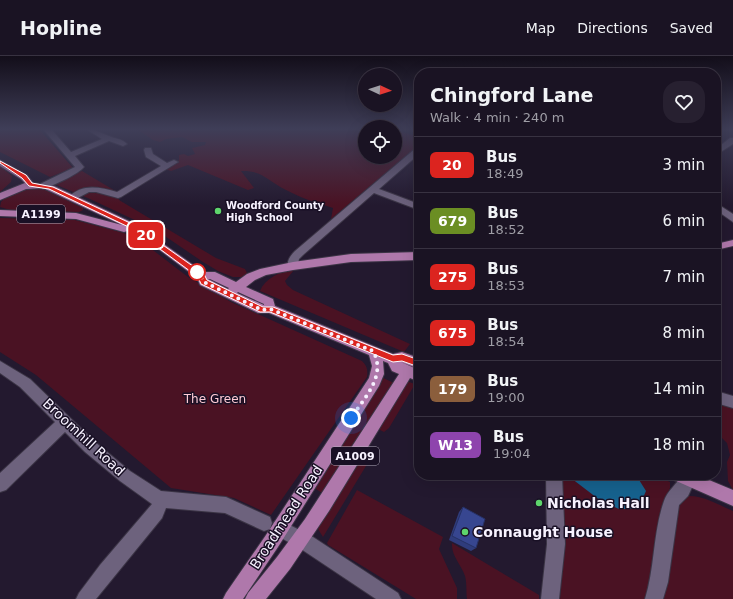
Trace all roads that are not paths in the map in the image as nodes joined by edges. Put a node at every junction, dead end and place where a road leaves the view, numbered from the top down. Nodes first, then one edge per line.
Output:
1 (150, 154) edge
2 (414, 154) edge
3 (70, 155) edge
4 (0, 162) edge
5 (19, 174) junction
6 (31, 185) junction
7 (43, 186) junction
8 (372, 189) junction
9 (2, 195) edge
10 (72, 198) junction
11 (88, 205) junction
12 (414, 205) edge
13 (721, 209) edge
14 (2, 213) edge
15 (731, 215) edge
16 (76, 216) junction
17 (148, 237) junction
18 (733, 243) edge
19 (721, 246) edge
20 (414, 256) edge
21 (294, 266) junction
22 (272, 270) junction
23 (232, 290) junction
24 (244, 296) junction
25 (373, 351) junction
26 (0, 366) edge
27 (414, 370) edge
28 (414, 371) edge
29 (721, 398) edge
30 (733, 402) edge
31 (64, 422) junction
32 (554, 480) edge
33 (684, 480) edge
34 (691, 480) edge
35 (0, 484) edge
36 (733, 498) edge
37 (162, 500) junction
38 (264, 522) dead end
39 (280, 528) junction
40 (301, 540) junction
41 (85, 599) edge
42 (232, 599) edge
43 (254, 599) edge
44 (392, 599) edge
45 (550, 599) edge
46 (654, 599) edge

1 - 10 street
2 - 8 street
3 - 7 street
4 - 5 main road
5 - 6 main road
5 - 9 main road
6 - 7 main road
6 - 9 main road
7 - 10 main road
8 - 12 street
8 - 21 street
10 - 11 main road
11 - 16 main road
11 - 17 main road
13 - 15 street
14 - 16 main road, A1199
16 - 17 main road
17 - 23 main road
18 - 19 main road
20 - 21 main road
21 - 22 main road
22 - 23 main road
22 - 24 main road
23 - 24 main road
24 - 25 main road
25 - 27 main road
25 - 39 main road, Broadmead Road / A1009
26 - 31 street, Broomhill Road
28 - 40 main road, Broadmead Road / A1009
29 - 30 street
31 - 35 street
31 - 37 street, Broomhill Road
32 - 45 street
33 - 46 street
34 - 36 main road
37 - 38 street, Broomhill Road
37 - 41 street
39 - 40 street
39 - 42 main road, Broadmead Road / A1009
40 - 43 main road, Broadmead Road / A1009
40 - 44 street

